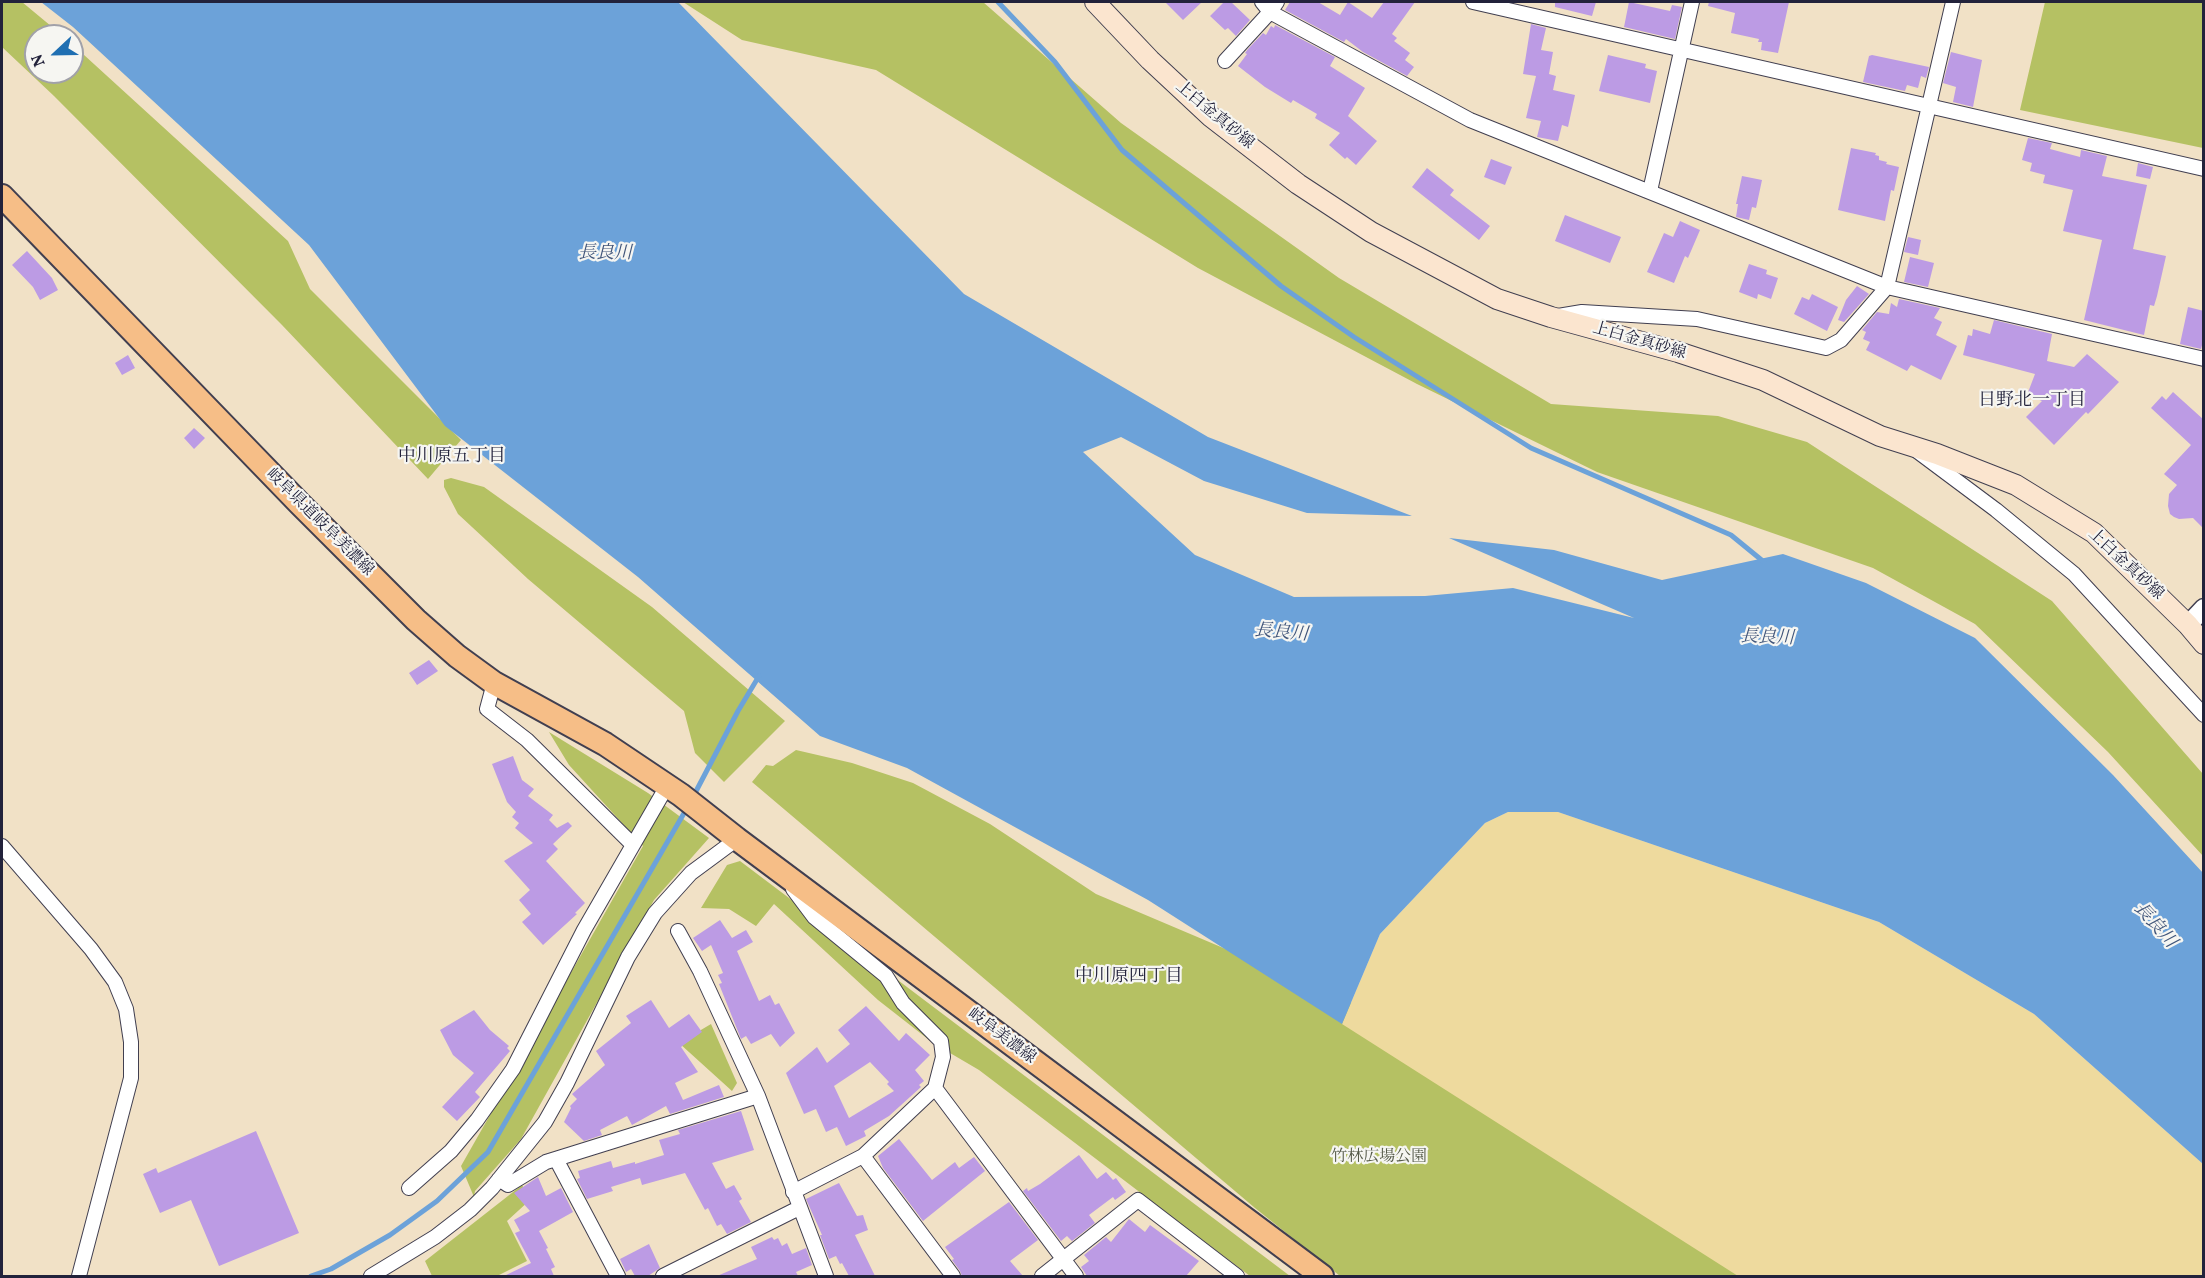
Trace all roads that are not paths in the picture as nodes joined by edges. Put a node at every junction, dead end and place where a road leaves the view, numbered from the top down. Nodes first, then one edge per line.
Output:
1 (1095, 2) edge
2 (1473, 2) edge
3 (1692, 2) edge
4 (1953, 2) edge
5 (1270, 5) edge
6 (1681, 50) junction
7 (1225, 61) dead end
8 (1929, 106) junction
9 (2204, 168) edge
10 (1650, 191) junction
11 (2, 196) edge
12 (1887, 287) junction
13 (1551, 317) junction
14 (2204, 359) edge
15 (1908, 445) junction
16 (2204, 608) edge
17 (2188, 625) junction
18 (2204, 644) edge
19 (494, 683) junction
20 (2204, 715) edge
21 (674, 791) junction
22 (737, 839) junction
23 (2, 846) edge
24 (633, 846) junction
25 (780, 871) junction
26 (678, 931) dead end
27 (935, 1088) junction
28 (758, 1096) junction
29 (863, 1156) junction
30 (556, 1159) junction
31 (499, 1179) junction
32 (410, 1188) dead end
33 (793, 1192) junction
34 (799, 1208) junction
35 (1064, 1259) junction
36 (78, 1276) edge
37 (371, 1276) edge
38 (618, 1276) edge
39 (663, 1276) edge
40 (826, 1276) edge
41 (953, 1276) edge
42 (1042, 1276) edge
43 (1076, 1276) edge
44 (1237, 1276) edge
45 (1322, 1276) edge

1 - 13 main road, 上白金真砂線
2 - 6 street
3 - 6 street
4 - 8 street
5 - 7 street
5 - 10 street
6 - 8 street
6 - 10 street
8 - 9 street
8 - 12 street
10 - 12 street
11 - 19 main road, 岐阜県道岐阜美濃線
12 - 13 street
12 - 14 street
13 - 15 main road, 上白金真砂線
15 - 17 main road, 上白金真砂線
15 - 20 street
16 - 17 street
17 - 18 main road, 上白金真砂線
19 - 21 main road, 岐阜県道岐阜美濃線
19 - 24 street
21 - 22 main road, 岐阜美濃線
21 - 24 street
22 - 25 main road, 岐阜美濃線
22 - 31 street
23 - 36 street
24 - 32 street
25 - 27 street
25 - 45 main road, 岐阜美濃線
26 - 28 street
27 - 29 street
27 - 35 street
28 - 30 street
28 - 33 street
29 - 33 street
29 - 41 street
30 - 31 street
30 - 38 street
31 - 37 street
33 - 34 street
34 - 39 street
34 - 40 street
35 - 42 street
35 - 43 street
35 - 44 street

